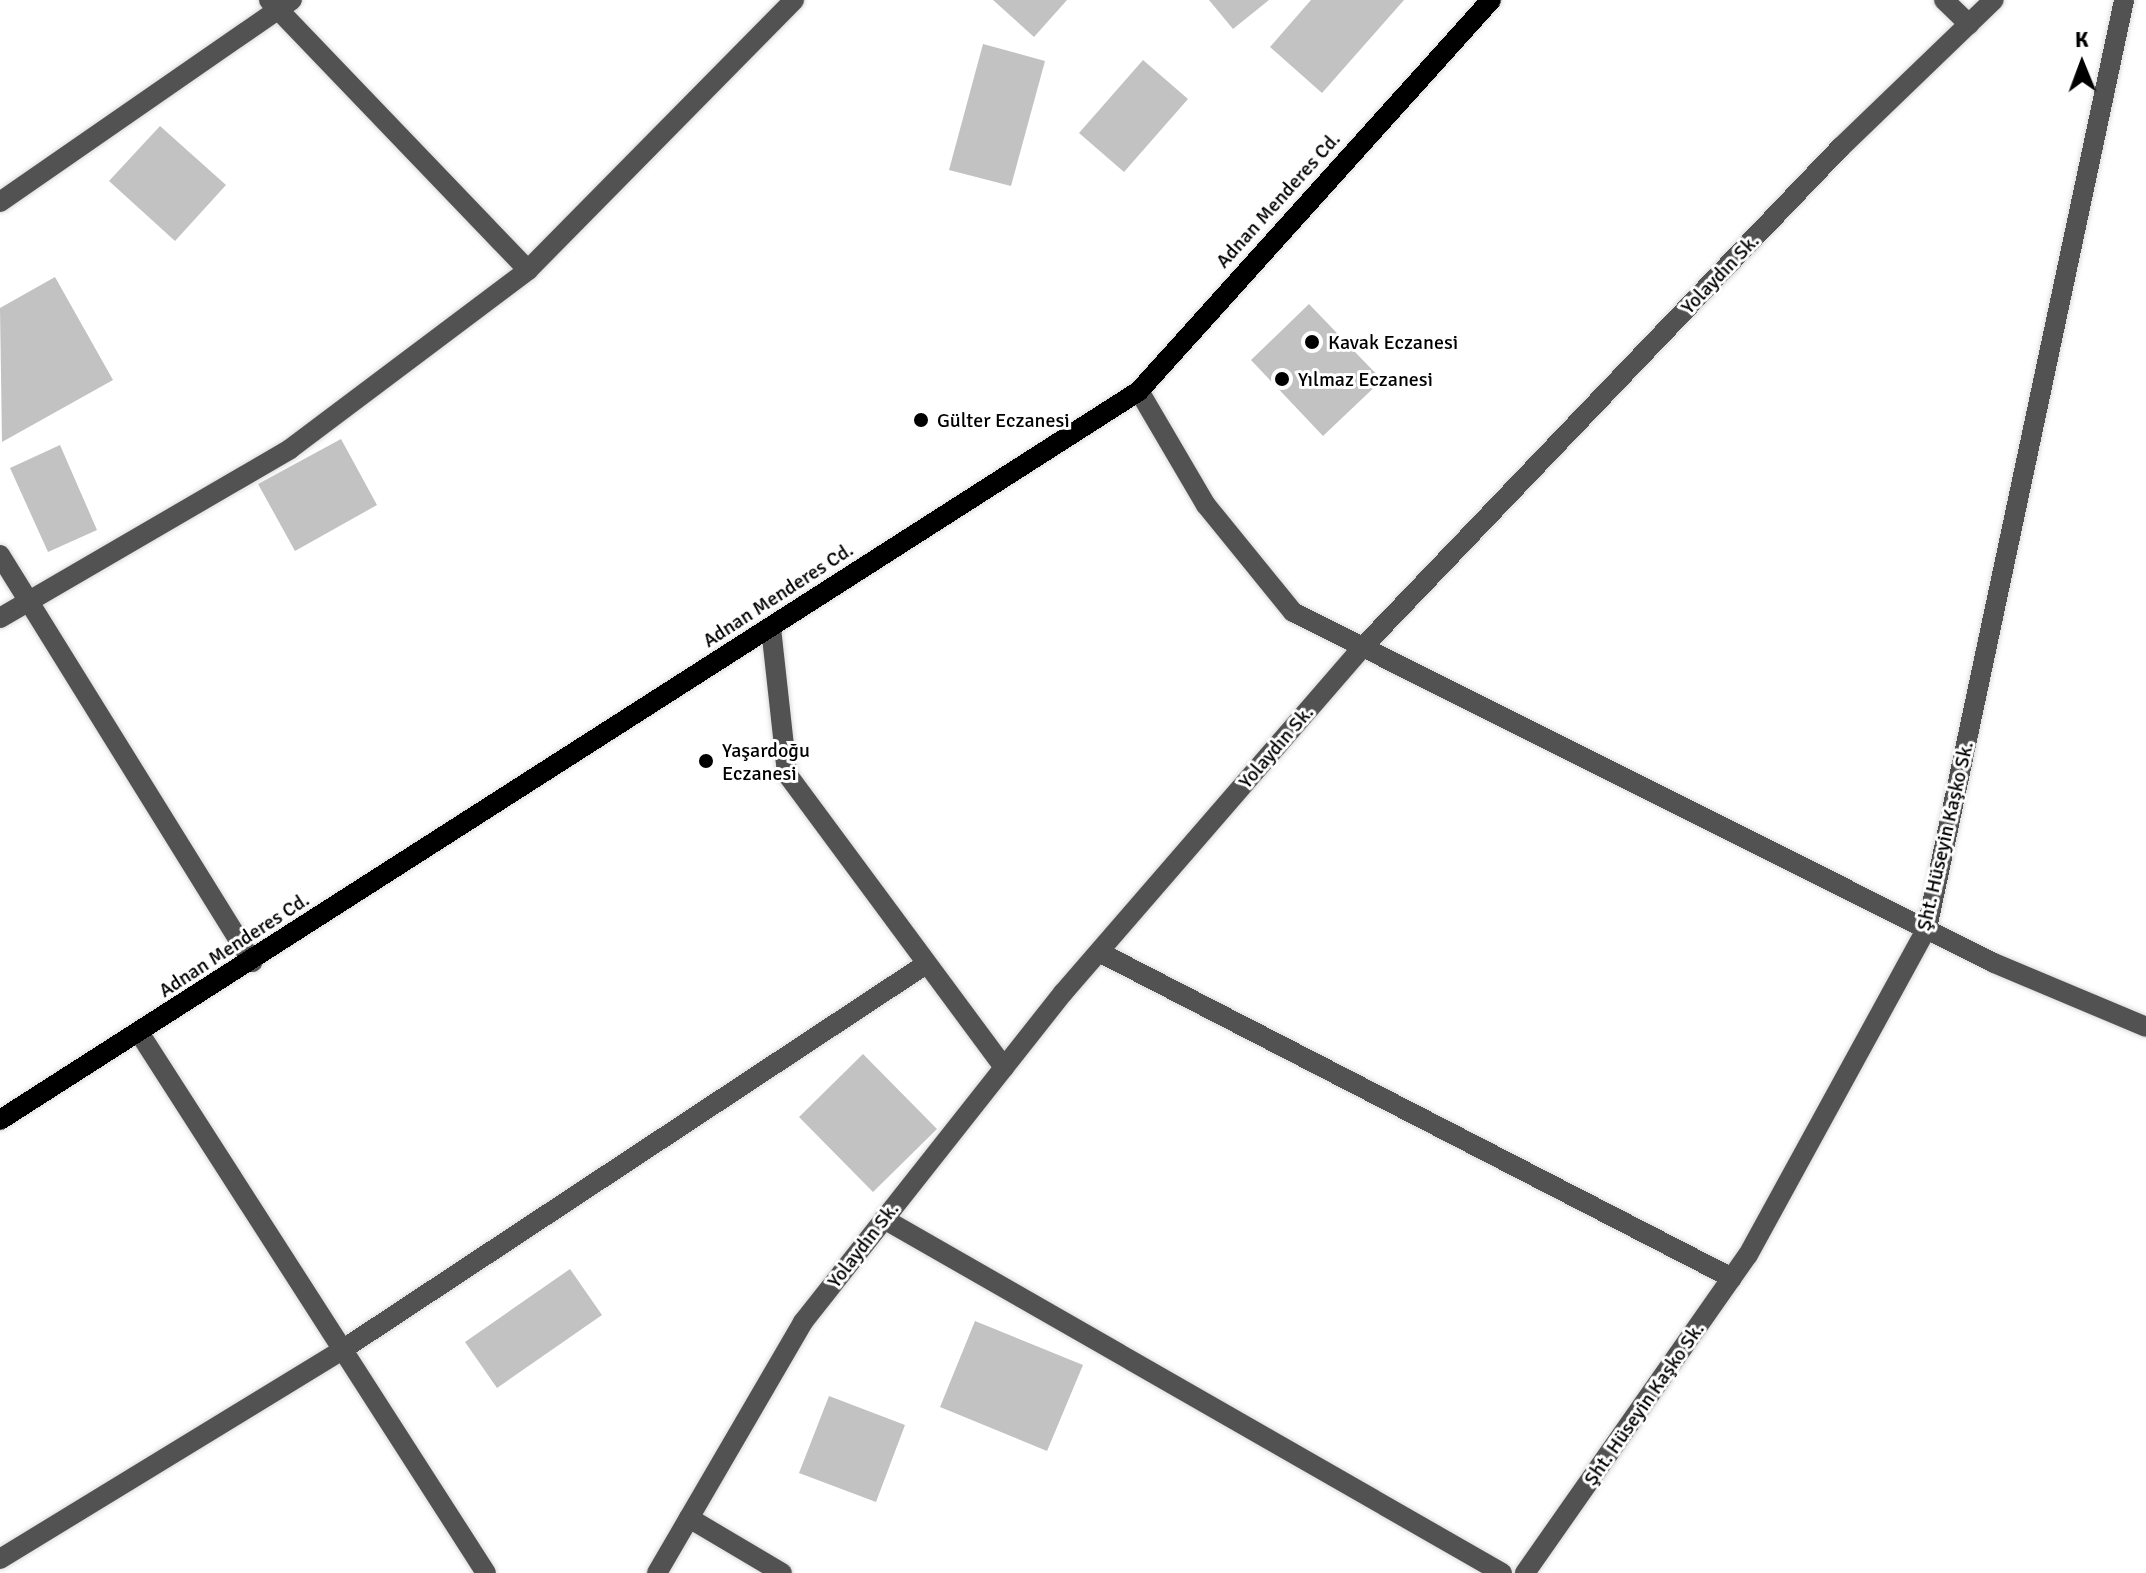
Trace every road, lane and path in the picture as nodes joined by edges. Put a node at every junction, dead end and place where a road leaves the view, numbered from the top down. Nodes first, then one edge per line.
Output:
1 (794, 0) edge
2 (1491, 0) edge
3 (1944, 0) edge
4 (1994, 0) edge
5 (2124, 0) edge
6 (280, 4) edge
7 (1969, 24) junction
8 (0, 202) edge
9 (528, 270) junction
10 (1139, 391) junction
11 (0, 555) edge
12 (26, 604) junction
13 (0, 618) edge
14 (771, 628) junction
15 (1362, 648) junction
16 (1927, 928) junction
17 (1099, 952) junction
18 (252, 962) junction
19 (926, 964) junction
20 (2146, 1027) edge
21 (140, 1034) junction
22 (1004, 1067) junction
23 (0, 1120) edge
24 (884, 1219) junction
25 (1732, 1278) junction
26 (342, 1350) junction
27 (689, 1518) junction
28 (0, 1559) edge
29 (486, 1573) edge
30 (657, 1573) edge
31 (782, 1573) edge
32 (1502, 1573) edge
33 (1525, 1573) edge

1 - 9 street
2 - 10 main road, Adnan Menderes Cd.
3 - 7 street
4 - 7 street, Yolaydın Sk.
5 - 16 street, Şht. Hüseyin Kaşko Sk.
6 - 8 street
6 - 9 street
7 - 15 street, Yolaydın Sk.
9 - 12 street
10 - 14 main road, Adnan Menderes Cd.
10 - 15 street
11 - 12 street
12 - 13 street
12 - 18 street
14 - 18 main road, Adnan Menderes Cd.
14 - 19 street
15 - 16 street
15 - 17 street, Yolaydın Sk.
16 - 20 street
16 - 25 street, Şht. Hüseyin Kaşko Sk.
17 - 22 street, Yolaydın Sk.
17 - 25 street
18 - 21 main road, Adnan Menderes Cd.
19 - 22 street
19 - 26 street
21 - 23 main road, Adnan Menderes Cd.
21 - 26 street
22 - 24 street, Yolaydın Sk.
24 - 27 street, Yolaydın Sk.
24 - 32 street
25 - 33 street, Şht. Hüseyin Kaşko Sk.
26 - 28 street
26 - 29 street
27 - 30 street, Yolaydın Sk.
27 - 31 street

